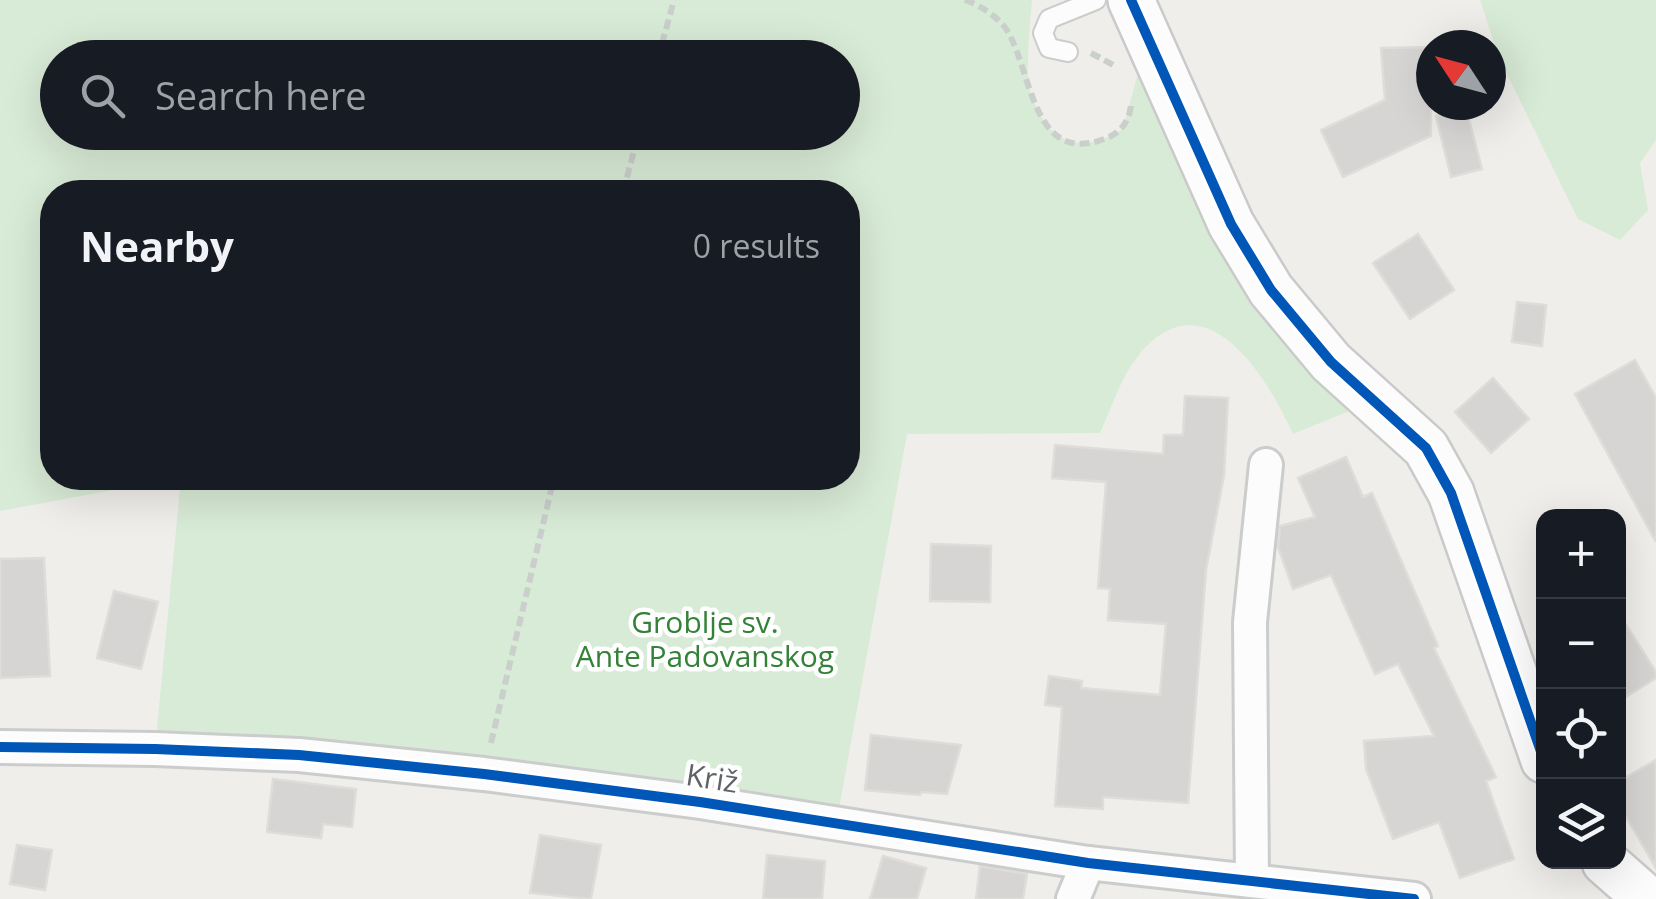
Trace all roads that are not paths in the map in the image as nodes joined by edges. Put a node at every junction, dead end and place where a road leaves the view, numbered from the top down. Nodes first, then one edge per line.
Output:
1 (1096, 0) edge
2 (1131, 0) edge
3 (1068, 52) road end
4 (1266, 464) dead end
5 (1536, 737) edge
6 (0, 747) edge
7 (1088, 862) junction
8 (1613, 869) edge
9 (1252, 881) junction
10 (1073, 899) edge
11 (1414, 899) edge
12 (1648, 899) edge

1 - 3 lane
2 - 5 street
4 - 9 street
6 - 7 street, Križ
7 - 9 street, Križ
7 - 10 street
8 - 12 street
9 - 11 street, Križ

